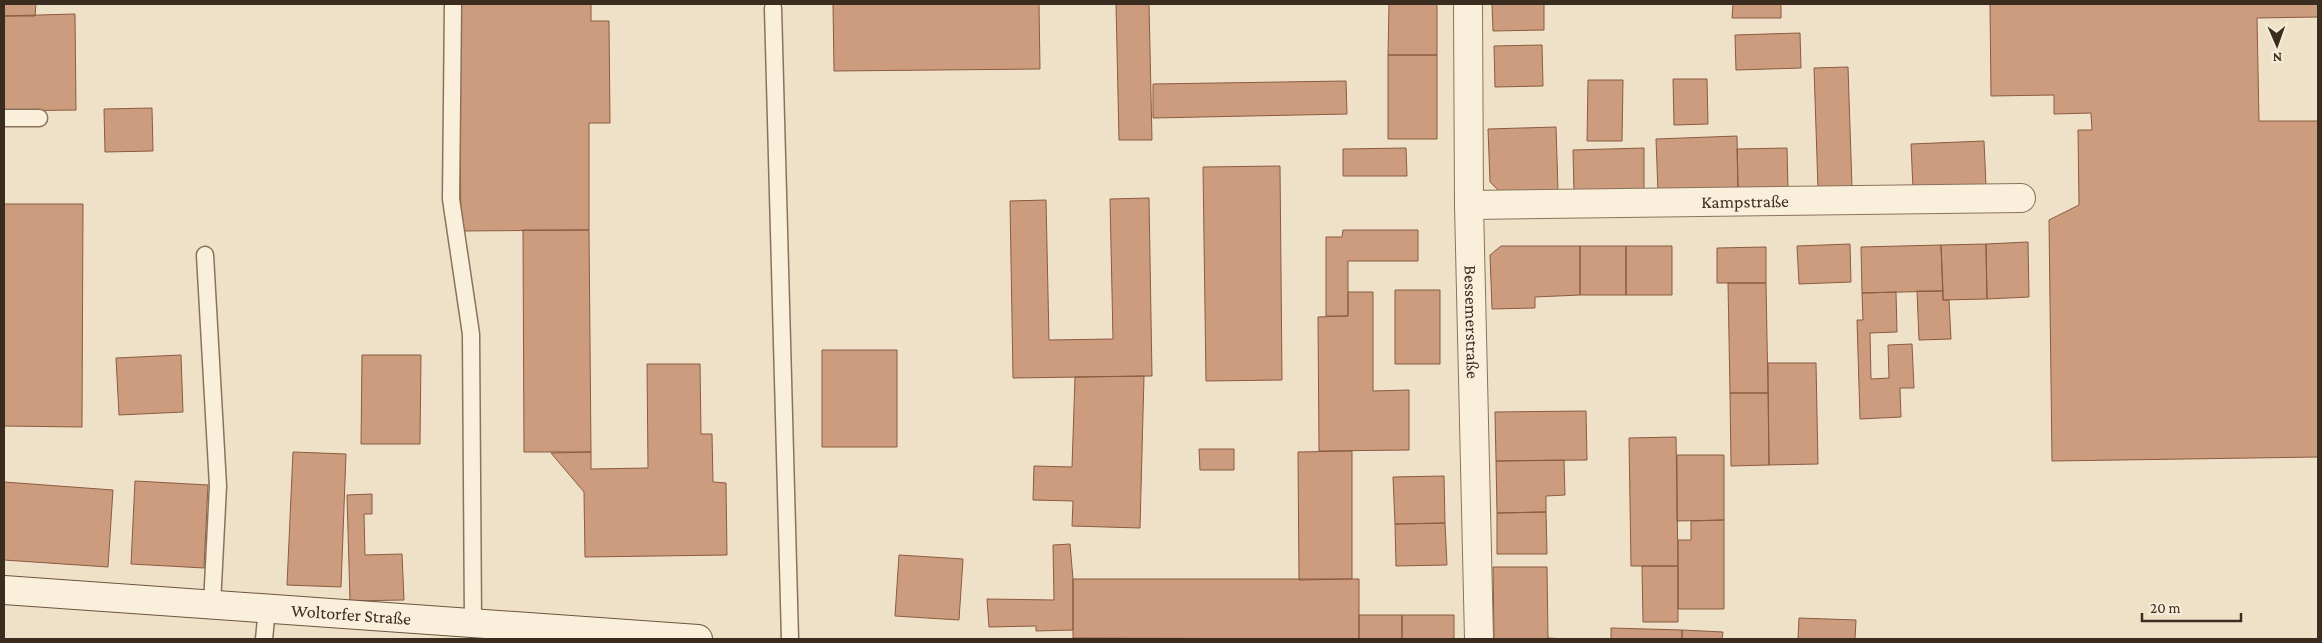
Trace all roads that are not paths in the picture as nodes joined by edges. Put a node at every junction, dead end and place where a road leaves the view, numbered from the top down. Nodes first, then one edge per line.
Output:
1 (452, 4) edge
2 (1468, 4) edge
3 (773, 8) dead end
4 (4, 118) edge
5 (39, 118) dead end
6 (2021, 198) dead end
7 (1468, 205) junction
8 (206, 256) dead end
9 (4, 590) edge
10 (212, 605) junction
11 (267, 609) junction
12 (473, 623) junction
13 (264, 639) edge
14 (698, 639) edge
15 (790, 639) edge
16 (1479, 639) edge

1 - 12 lane
2 - 7 street, Bessemerstraße
3 - 15 lane
4 - 5 lane
6 - 7 street, Kampstraße
7 - 16 street, Bessemerstraße
8 - 10 lane
9 - 10 street, Woltorfer Straße
10 - 11 street, Woltorfer Straße
11 - 12 street, Woltorfer Straße
11 - 13 lane
12 - 14 street, Woltorfer Straße

